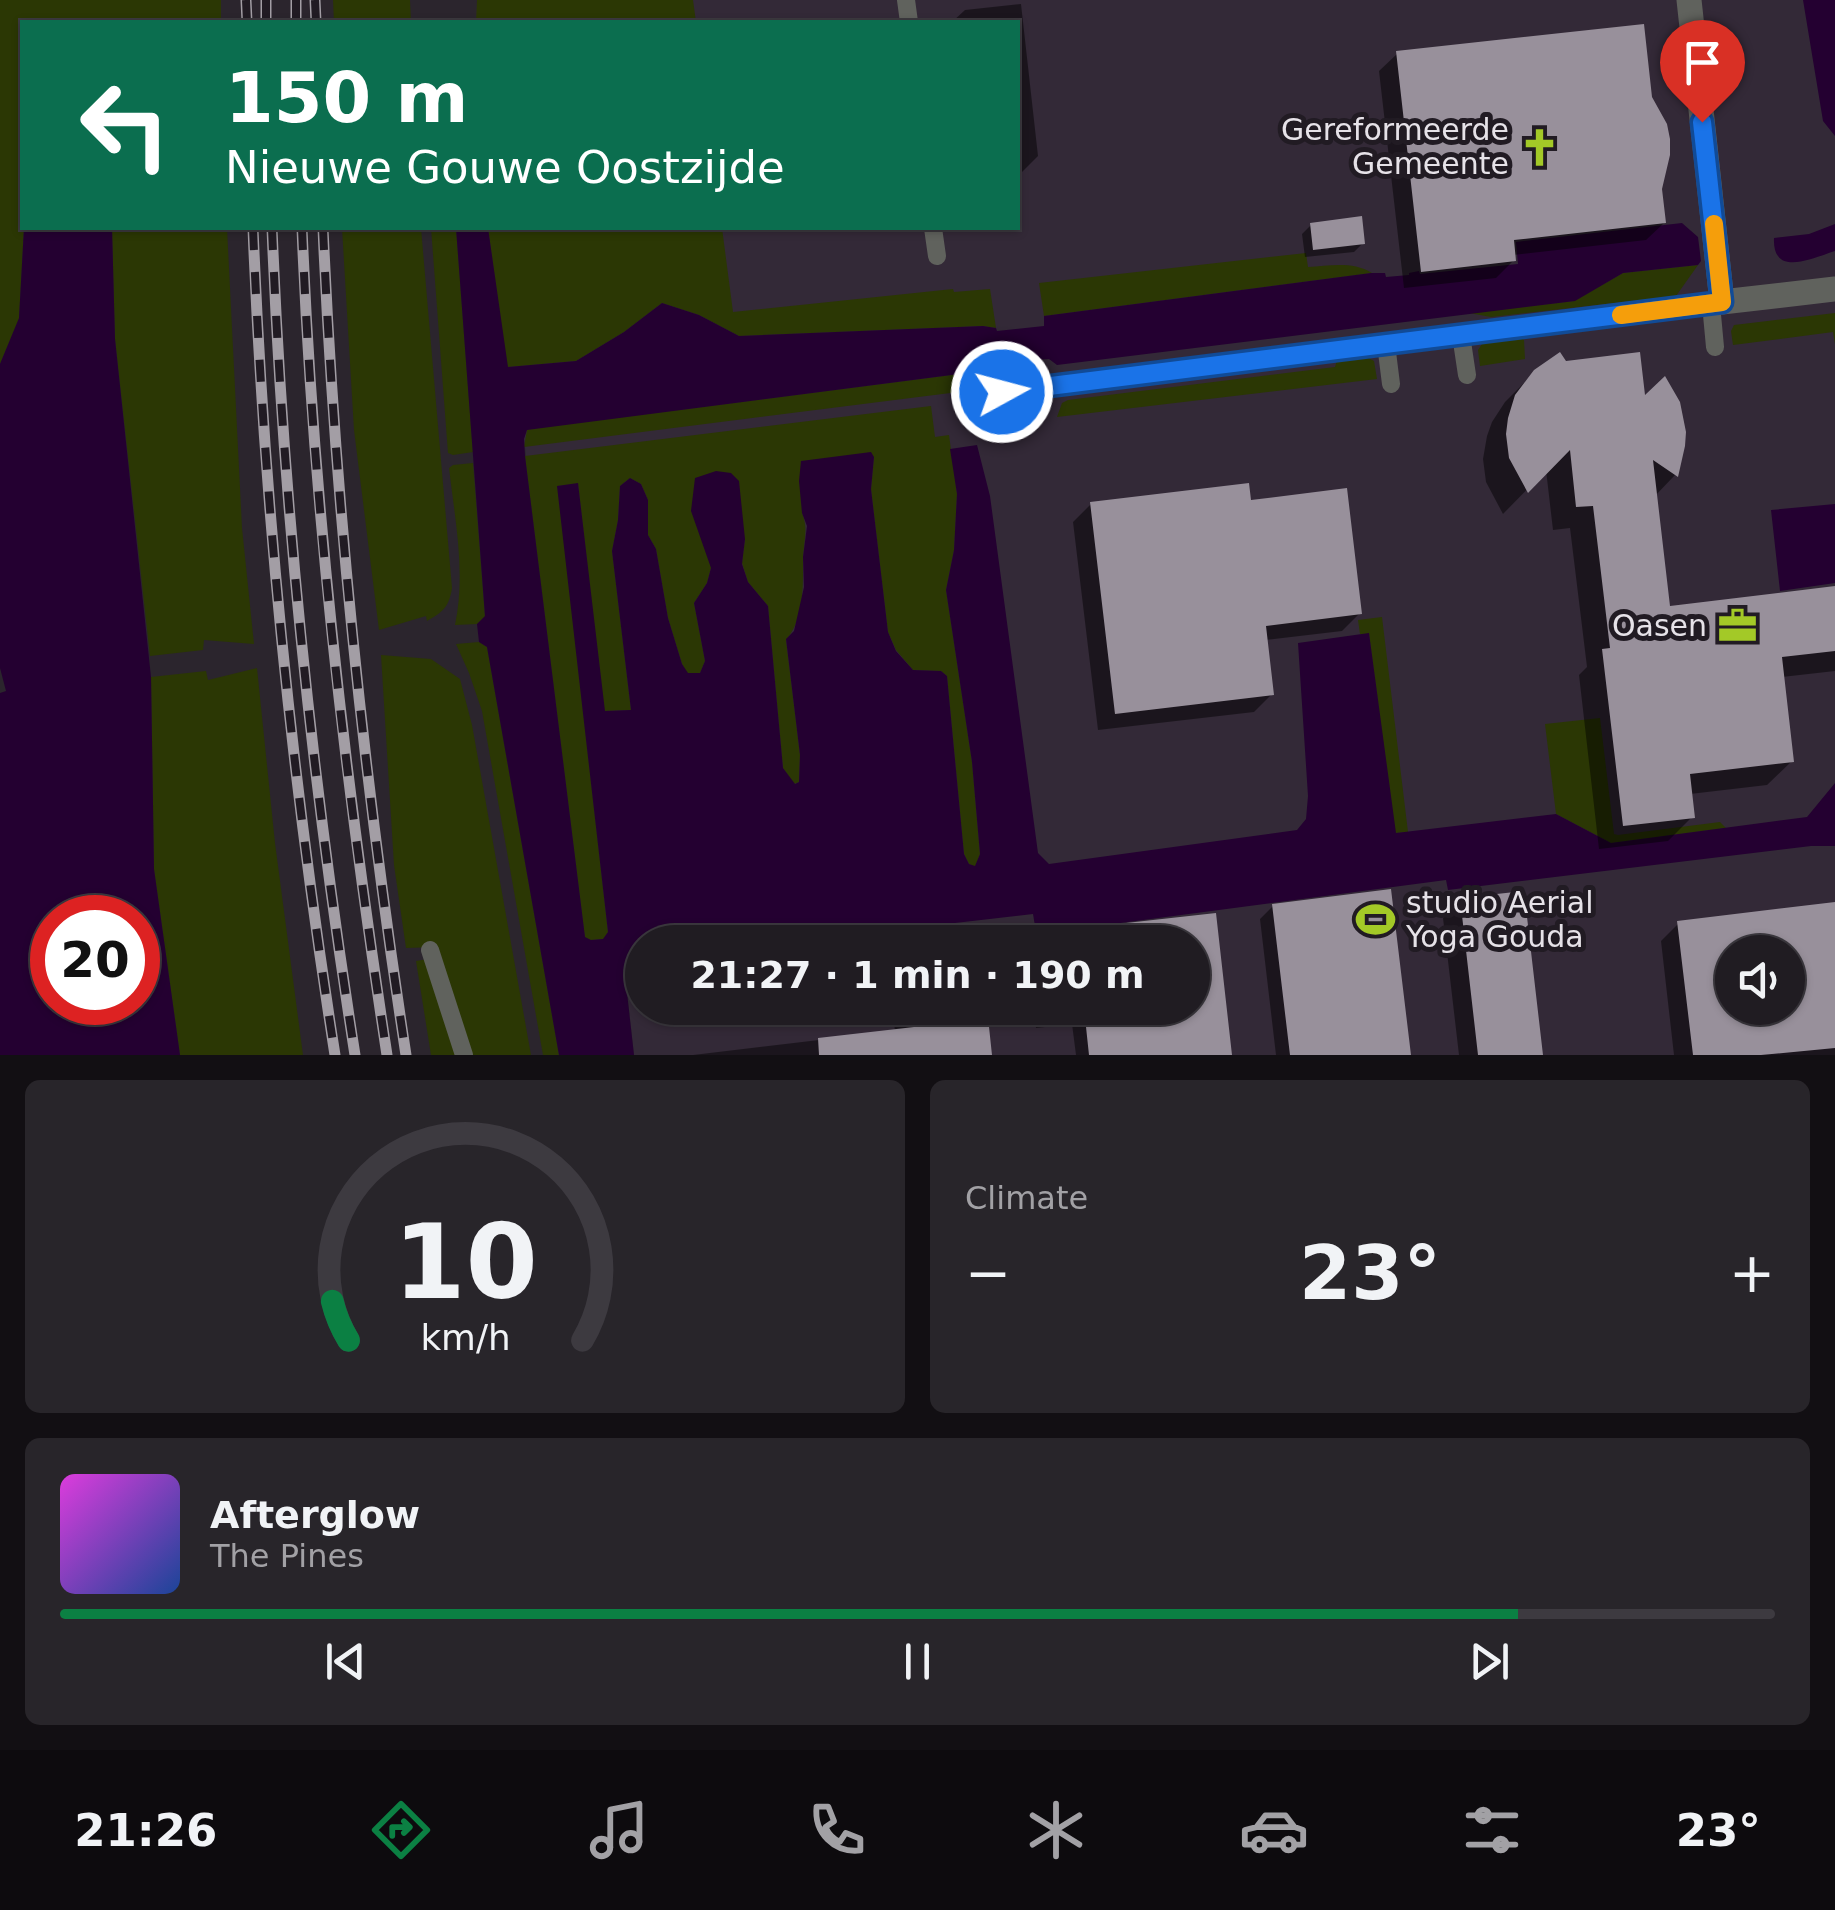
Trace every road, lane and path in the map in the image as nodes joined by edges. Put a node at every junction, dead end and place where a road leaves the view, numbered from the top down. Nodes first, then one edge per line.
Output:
1 (1689, 0) edge
2 (934, 230) edge
3 (937, 256) dead end
4 (1835, 289) edge
5 (1716, 303) junction
6 (1462, 335) junction
7 (1386, 344) junction
8 (1714, 347) dead end
9 (1467, 374) dead end
10 (1391, 384) dead end
11 (1002, 392) dead end
12 (430, 950) dead end
13 (464, 1055) edge

1 - 5 street
2 - 3 lane
4 - 5 street
5 - 6 lane
5 - 8 lane
6 - 7 lane
6 - 9 lane
7 - 10 lane
7 - 11 lane
12 - 13 lane

